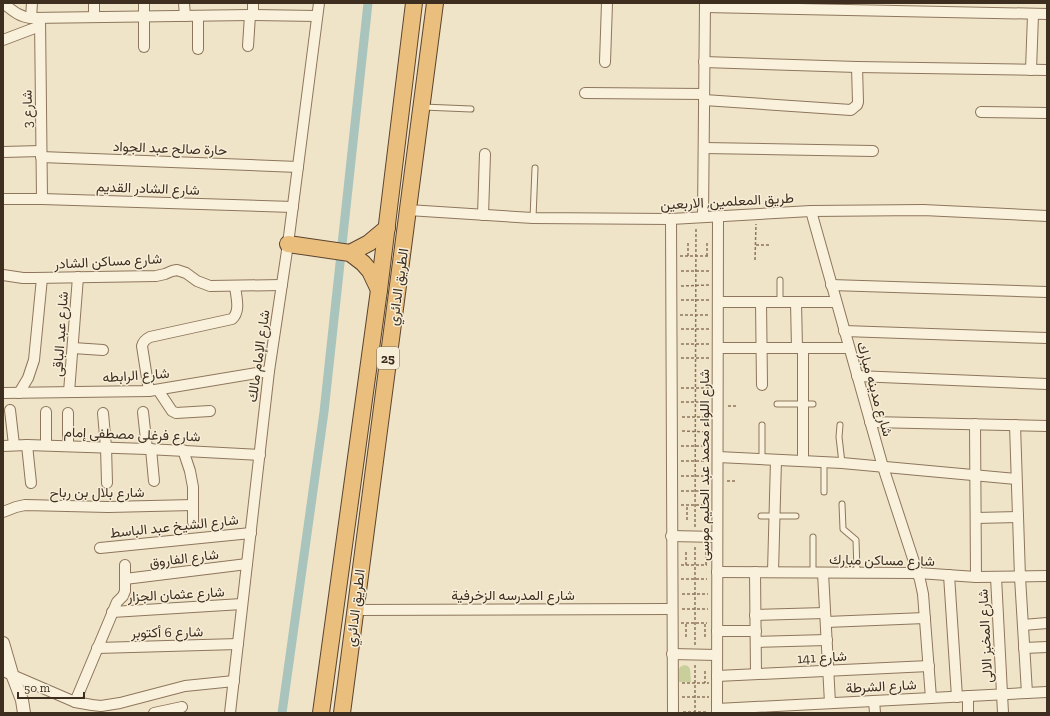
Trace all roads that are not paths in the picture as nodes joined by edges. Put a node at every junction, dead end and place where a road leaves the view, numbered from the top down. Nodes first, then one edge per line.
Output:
1 (3, 3) edge
2 (32, 3) edge
3 (94, 3) edge
4 (144, 3) edge
5 (184, 3) edge
6 (253, 3) edge
7 (319, 3) edge
8 (414, 3) edge
9 (435, 3) edge
10 (607, 3) edge
11 (705, 5) edge
12 (1033, 14) junction
13 (1047, 14) edge
14 (252, 15) junction
15 (144, 16) junction
16 (185, 16) junction
17 (198, 16) junction
18 (317, 16) junction
19 (94, 17) junction
20 (37, 21) junction
21 (3, 40) edge
22 (248, 46) dead end
23 (144, 47) dead end
24 (198, 49) dead end
25 (605, 62) dead end
26 (704, 62) junction
27 (857, 67) junction
28 (1031, 70) junction
29 (1047, 70) edge
30 (585, 93) dead end
31 (704, 97) junction
32 (422, 107) junction
33 (471, 109) dead end
34 (981, 112) dead end
35 (1047, 113) edge
36 (704, 148) junction
37 (872, 151) dead end
38 (3, 152) edge
39 (41, 154) junction
40 (485, 154) dead end
41 (298, 167) junction
42 (535, 168) dead end
43 (3, 199) edge
44 (42, 199) junction
45 (293, 207) junction
46 (408, 210) junction
47 (811, 211) junction
48 (483, 215) junction
49 (718, 216) junction
50 (1047, 216) edge
51 (700, 217) junction
52 (533, 218) junction
53 (671, 218) junction
54 (387, 228) junction
55 (288, 244) junction
56 (350, 253) junction
57 (3, 275) edge
58 (78, 277) junction
59 (42, 278) junction
60 (780, 280) dead end
61 (282, 285) junction
62 (831, 285) junction
63 (235, 286) junction
64 (379, 290) junction
65 (1047, 292) edge
66 (718, 301) junction
67 (761, 302) junction
68 (780, 302) junction
69 (796, 302) junction
70 (836, 302) junction
71 (844, 331) junction
72 (1047, 338) edge
73 (718, 346) junction
74 (73, 348) junction
75 (761, 348) junction
76 (800, 348) junction
77 (849, 348) junction
78 (103, 350) dead end
79 (269, 371) junction
80 (857, 376) junction
81 (1047, 384) edge
82 (762, 385) dead end
83 (153, 390) junction
84 (69, 392) junction
85 (3, 393) edge
86 (19, 393) junction
87 (777, 404) dead end
88 (808, 404) junction
89 (10, 410) dead end
90 (46, 412) dead end
91 (143, 412) dead end
92 (210, 412) dead end
93 (68, 413) dead end
94 (104, 413) dead end
95 (870, 422) junction
96 (975, 424) junction
97 (762, 425) dead end
98 (840, 425) dead end
99 (1015, 425) junction
100 (1047, 426) edge
101 (14, 445) junction
102 (27, 445) junction
103 (46, 445) junction
104 (3, 446) edge
105 (68, 446) junction
106 (106, 447) junction
107 (149, 449) junction
108 (183, 450) junction
109 (260, 455) junction
110 (718, 459) junction
111 (762, 459) junction
112 (776, 460) junction
113 (803, 461) junction
114 (824, 462) junction
115 (842, 463) junction
116 (883, 467) junction
117 (976, 476) junction
118 (1016, 479) junction
119 (154, 481) dead end
120 (30, 483) dead end
121 (107, 483) dead end
122 (824, 492) dead end
123 (842, 504) dead end
124 (193, 505) junction
125 (3, 512) edge
126 (761, 516) dead end
127 (774, 516) junction
128 (796, 516) dead end
129 (1018, 517) junction
130 (976, 518) junction
131 (193, 522) dead end
132 (251, 532) junction
133 (672, 536) junction
134 (717, 537) junction
135 (813, 537) dead end
136 (100, 548) dead end
137 (247, 564) junction
138 (125, 565) dead end
139 (717, 572) junction
140 (755, 572) junction
141 (773, 572) junction
142 (818, 572) junction
143 (857, 572) junction
144 (918, 573) junction
145 (949, 575) junction
146 (1047, 576) edge
147 (976, 577) junction
148 (996, 577) junction
149 (1020, 577) junction
150 (125, 579) junction
151 (242, 604) junction
152 (672, 609) junction
153 (355, 610) junction
154 (112, 612) junction
155 (755, 615) junction
156 (826, 617) junction
157 (925, 618) junction
158 (1047, 623) edge
159 (1023, 625) junction
160 (717, 627) junction
161 (756, 631) junction
162 (827, 640) junction
163 (756, 642) junction
164 (3, 643) edge
165 (238, 644) junction
166 (1047, 647) edge
167 (97, 648) junction
168 (1024, 648) junction
169 (329, 654) junction
170 (672, 654) junction
171 (349, 655) junction
172 (717, 655) junction
173 (929, 666) junction
174 (828, 671) junction
175 (8, 673) edge
176 (756, 674) junction
177 (717, 680) junction
178 (234, 681) junction
179 (1047, 692) edge
180 (1027, 693) junction
181 (323, 694) junction
182 (344, 694) junction
183 (1002, 694) junction
184 (148, 696) junction
185 (968, 696) junction
186 (957, 697) junction
187 (931, 698) junction
188 (874, 701) junction
189 (830, 703) junction
190 (79, 706) edge
191 (182, 707) dead end
192 (121, 708) edge
193 (812, 708) edge
194 (717, 711) edge
195 (673, 712) edge
196 (24, 713) edge
197 (154, 713) edge
198 (230, 713) edge
199 (321, 713) edge
200 (342, 713) edge
201 (875, 713) edge
202 (968, 713) edge
203 (1003, 713) edge

1 - 20 street
2 - 20 street, شارع 3
3 - 19 street
4 - 15 street
5 - 16 street
6 - 14 street
7 - 18 street, شارع الإمام مالك
8 - 54 highway, الطريق الدائري / 25
9 - 32 highway, الطريق الدائري / 25
10 - 25 street
11 - 12 street
11 - 26 street
12 - 13 street
12 - 28 street
14 - 17 street
14 - 18 street
14 - 22 street
15 - 16 street
15 - 19 street
15 - 23 street
16 - 17 street
17 - 24 street
18 - 41 street, شارع الإمام مالك
19 - 20 street
20 - 21 street
20 - 39 street, شارع 3
26 - 27 street
26 - 31 street
27 - 28 street
27 - 31 street
28 - 29 street
30 - 31 street
31 - 36 street
32 - 33 lane
32 - 46 highway, الطريق الدائري / 25
34 - 35 street
36 - 37 street
36 - 51 street
38 - 39 street, حارة صالح عبد الجواد
39 - 41 street, حارة صالح عبد الجواد
39 - 44 street, شارع 3
40 - 48 street
41 - 45 street, شارع الإمام مالك
42 - 52 lane
43 - 44 street, شارع الشادر القديم
44 - 45 street, شارع الشادر القديم
45 - 55 street, شارع الإمام مالك
46 - 48 street, طريق المعلمين, الاربعين
46 - 153 highway, الطريق الدائري / 25
47 - 49 street, طريق المعلمين, الاربعين
47 - 50 street, طريق المعلمين, الاربعين
47 - 62 street, شارع مدينه مبارك
48 - 52 street, طريق المعلمين, الاربعين
49 - 51 street, طريق المعلمين, الاربعين
49 - 66 street, شارع اللواء محمد عبد الحليم موسى
51 - 53 street, طريق المعلمين, الاربعين
52 - 53 street, طريق المعلمين, الاربعين
53 - 133 street
54 - 56 highway
54 - 64 highway, الطريق الدائري / 25
55 - 56 highway
55 - 61 street, شارع الإمام مالك
56 - 64 highway
57 - 59 street, شارع مساكن الشادر
58 - 59 street, شارع مساكن الشادر
58 - 63 street, شارع مساكن الشادر
58 - 74 street, شارع عبد الباقى
59 - 86 street
60 - 68 lane
61 - 63 street, شارع مساكن الشادر
61 - 79 street, شارع الإمام مالك
62 - 65 street
62 - 70 street, شارع مدينه مبارك
63 - 83 street
64 - 169 highway, الطريق الدائري / 25
66 - 67 street
66 - 73 street, شارع اللواء محمد عبد الحليم موسى
67 - 68 street
67 - 75 street
68 - 69 street
69 - 70 street
69 - 76 street
70 - 71 street, شارع مدينه مبارك
71 - 72 street
71 - 77 street, شارع مدينه مبارك
73 - 75 street
73 - 110 street, شارع اللواء محمد عبد الحليم موسى
74 - 78 street
74 - 84 street, شارع عبد الباقى
75 - 76 street
75 - 82 street
76 - 77 street
76 - 88 street
77 - 80 street, شارع مدينه مبارك
79 - 83 street, شارع الرابطه
79 - 109 street, شارع الإمام مالك
80 - 81 street
80 - 95 street, شارع مدينه مبارك
83 - 84 street, شارع الرابطه
83 - 92 street
84 - 86 street, شارع الرابطه
85 - 86 street, شارع الرابطه
87 - 88 lane
88 - 113 street
89 - 101 street
90 - 103 street
91 - 107 street
93 - 105 street
94 - 106 street
95 - 96 street
95 - 116 street, شارع مدينه مبارك
96 - 99 street
96 - 117 street
97 - 111 lane
98 - 115 lane
99 - 100 street
99 - 118 street
101 - 102 street, شارع فرغلى مصطفى إمام
101 - 104 street, شارع فرغلى مصطفى إمام
102 - 103 street, شارع فرغلى مصطفى إمام
102 - 120 street
103 - 105 street, شارع فرغلى مصطفى إمام
105 - 106 street, شارع فرغلى مصطفى إمام
106 - 107 street, شارع فرغلى مصطفى إمام
106 - 121 street
107 - 108 street, شارع فرغلى مصطفى إمام
107 - 119 street
108 - 109 street, شارع فرغلى مصطفى إمام
108 - 124 street
109 - 132 street, شارع الإمام مالك
110 - 111 street
110 - 134 street, شارع اللواء محمد عبد الحليم موسى
111 - 112 street
112 - 113 street
112 - 127 street
113 - 114 street
114 - 115 street
114 - 122 lane
115 - 116 street
116 - 117 street
116 - 144 street, شارع مدينه مبارك
117 - 118 street
117 - 130 street
118 - 129 street
123 - 143 lane
124 - 125 street, شارع بلال بن رباح
124 - 131 street
126 - 127 lane
127 - 128 lane
127 - 141 street
129 - 130 street
129 - 149 street
130 - 147 street
132 - 136 street, شارع الشيخ عبد الباسط
132 - 137 street, شارع الإمام مالك
133 - 134 street
133 - 152 street
134 - 139 street, شارع اللواء محمد عبد الحليم موسى
135 - 142 lane
137 - 150 street, شارع الفاروق
137 - 151 street, شارع الإمام مالك
138 - 150 street
139 - 140 street, شارع مساكن مبارك
139 - 160 street, شارع اللواء محمد عبد الحليم موسى
140 - 141 street, شارع مساكن مبارك
140 - 155 street
141 - 142 street, شارع مساكن مبارك
142 - 143 street, شارع مساكن مبارك
142 - 156 street
143 - 144 street, شارع مساكن مبارك
144 - 145 street, شارع مساكن مبارك
144 - 157 street, شارع مدينه مبارك
145 - 147 street, شارع مساكن مبارك
145 - 186 street
146 - 149 street, شارع مساكن مبارك
147 - 148 street, شارع مساكن مبارك
148 - 149 street, شارع مساكن مبارك
148 - 183 street, شارع المخبز الالى
149 - 159 street
150 - 154 street
151 - 154 street, شارع عثمان الجزار
151 - 165 street, شارع الإمام مالك
152 - 153 street, شارع المدرسه الزخرفية
152 - 170 street
153 - 171 highway, الطريق الدائري / 25
154 - 167 street
155 - 156 street
155 - 161 street
156 - 157 street
156 - 162 street
157 - 173 street, شارع مدينه مبارك
158 - 159 street
159 - 168 street
160 - 161 street
160 - 172 street, شارع اللواء محمد عبد الحليم موسى
161 - 163 street
162 - 163 street
162 - 174 street
163 - 176 street
164 - 175 street
165 - 167 street, شارع 6 أكتوبر
165 - 178 street, شارع الإمام مالك
166 - 168 street
167 - 190 street
168 - 180 street
169 - 171 highway
169 - 181 highway, الطريق الدائري / 25
170 - 172 street
170 - 195 street
171 - 182 highway, الطريق الدائري / 25
172 - 177 street, شارع اللواء محمد عبد الحليم موسى
173 - 174 street, شارع 141
173 - 187 street, شارع مدينه مبارك
174 - 176 street, شارع 141
174 - 189 street
175 - 190 street
175 - 196 street
176 - 177 street, شارع 141
177 - 194 street, شارع اللواء محمد عبد الحليم موسى
178 - 184 street
178 - 198 street, شارع الإمام مالك
179 - 180 street, شارع الشرطة
180 - 183 street, شارع الشرطة
181 - 182 highway
181 - 199 highway, الطريق الدائري / 25
182 - 200 highway, الطريق الدائري / 25
183 - 185 street, شارع الشرطة
183 - 203 street, شارع المخبز الالى
184 - 192 street
184 - 197 street
185 - 186 street, شارع الشرطة
185 - 202 street
186 - 187 street, شارع الشرطة
187 - 188 street, شارع الشرطة
188 - 189 street, شارع الشرطة
188 - 201 street
189 - 193 street, شارع الشرطة
190 - 192 street
191 - 197 street
193 - 194 street, شارع الشرطة

